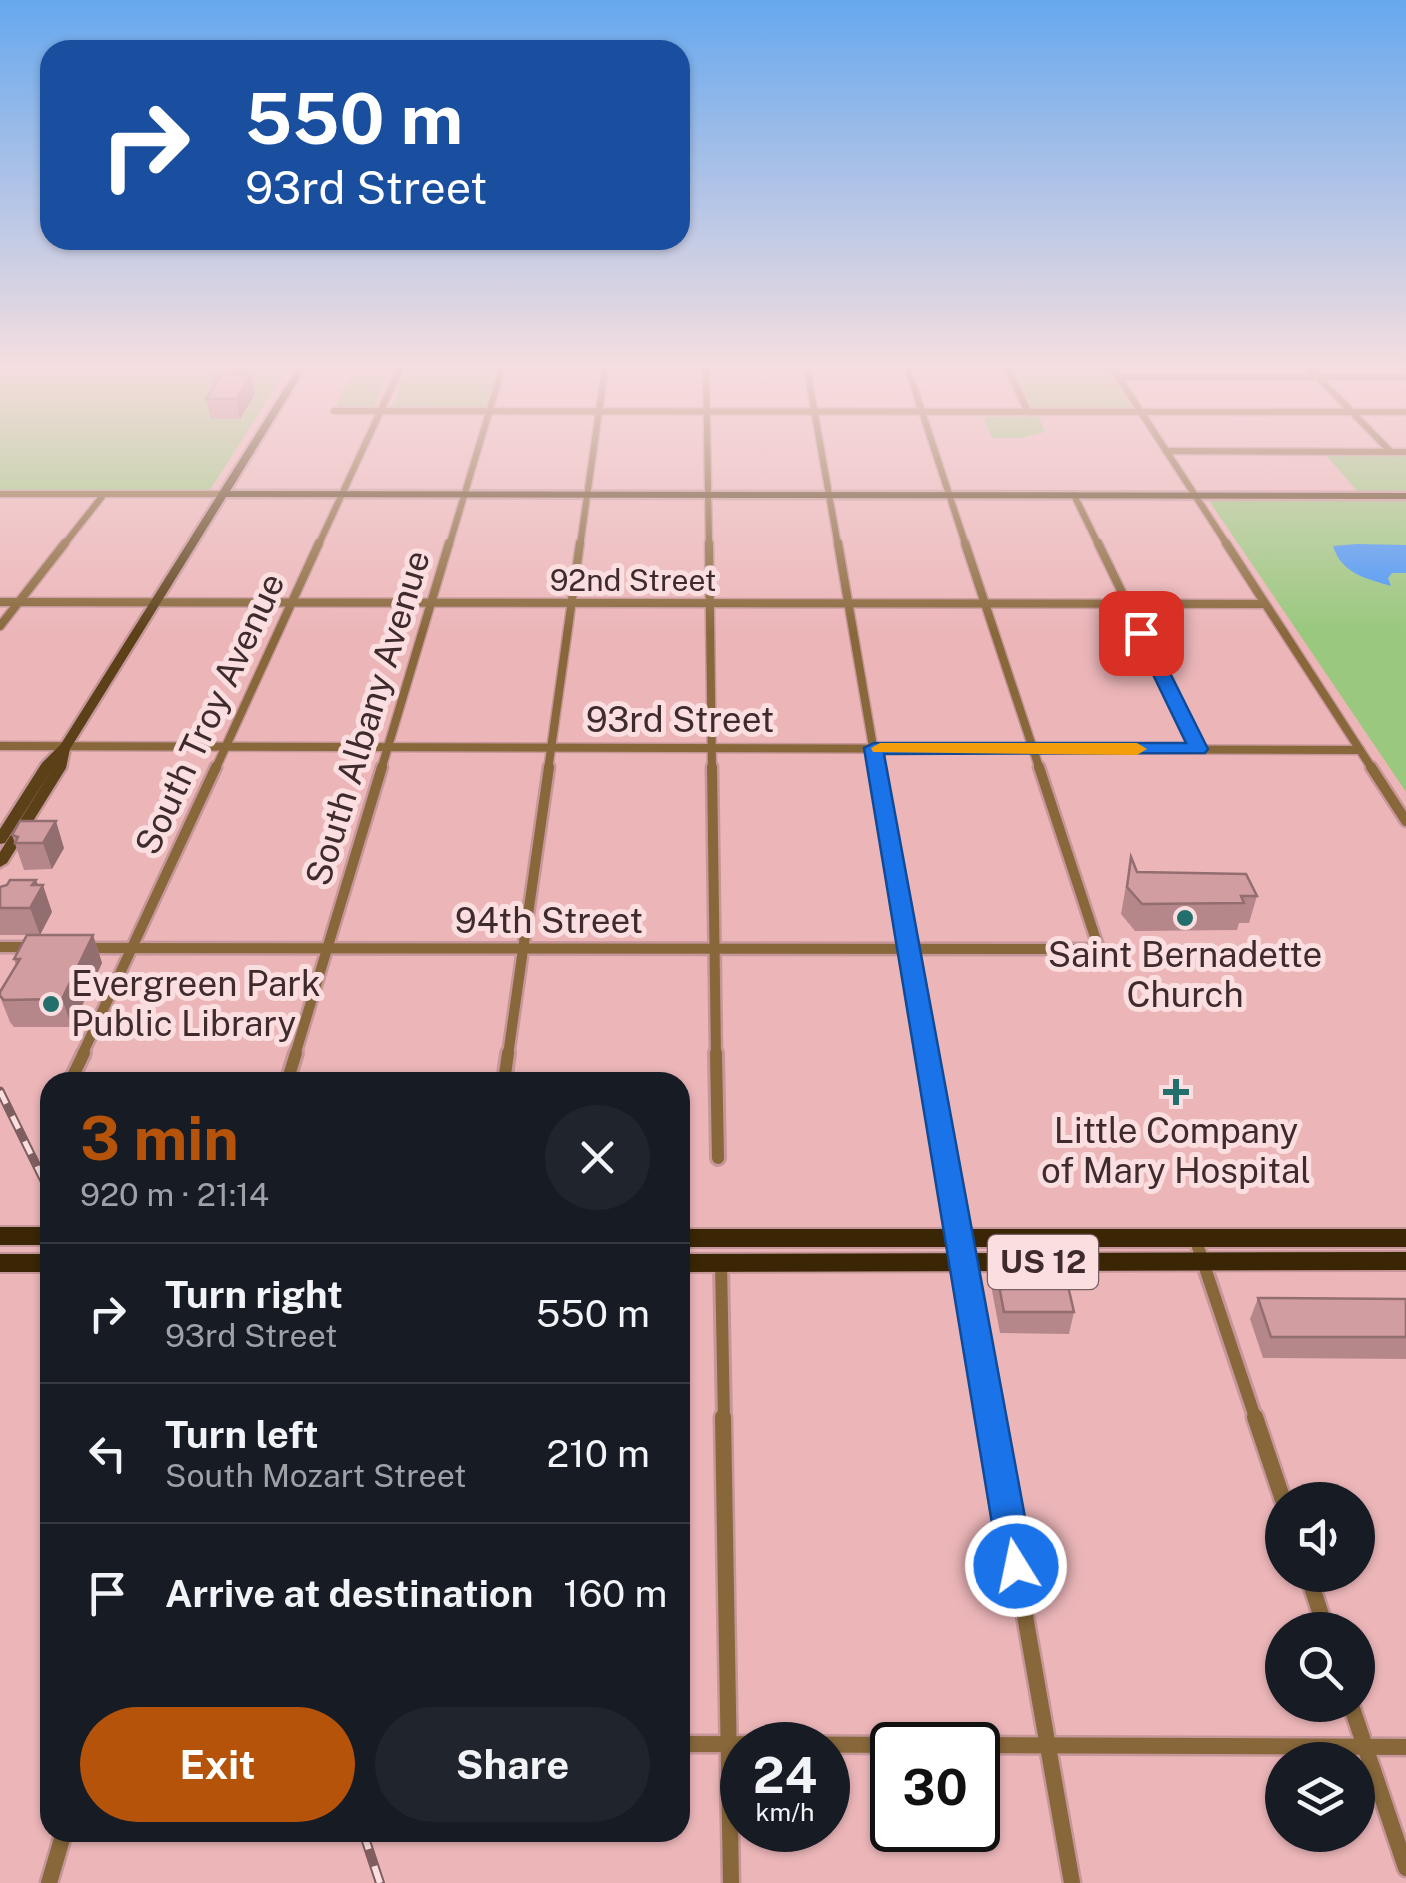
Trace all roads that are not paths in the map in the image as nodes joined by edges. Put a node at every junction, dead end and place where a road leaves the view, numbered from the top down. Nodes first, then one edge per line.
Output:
1 (248, 457) edge
2 (359, 457) edge
3 (475, 457) edge
4 (593, 457) edge
5 (708, 457) edge
6 (823, 457) edge
7 (937, 457) edge
8 (1169, 457) edge
9 (0, 494) edge
10 (104, 494) junction
11 (226, 494) junction
12 (342, 494) junction
13 (464, 494) junction
14 (588, 494) junction
15 (708, 494) junction
16 (829, 494) junction
17 (949, 494) junction
18 (1074, 495) junction
19 (1194, 495) junction
20 (1406, 496) edge
21 (0, 602) edge
22 (19, 602) junction
23 (157, 603) junction
24 (292, 603) junction
25 (432, 603) junction
26 (572, 603) junction
27 (710, 604) junction
28 (848, 604) junction
29 (985, 604) junction
30 (1127, 604) junction
31 (1265, 604) junction
32 (0, 626) edge
33 (0, 746) edge
34 (66, 746) junction
35 (226, 746) junction
36 (388, 747) junction
37 (552, 748) junction
38 (712, 748) junction
39 (874, 748) junction
40 (1033, 749) junction
41 (1198, 749) junction
42 (1360, 750) junction
43 (1406, 821) edge
44 (0, 840) edge
45 (0, 863) edge
46 (0, 947) edge
47 (56, 948) edge
48 (75, 948) edge
49 (132, 948) junction
50 (328, 948) junction
51 (523, 948) junction
52 (715, 948) junction
53 (909, 949) junction
54 (75, 1072) edge
55 (290, 1072) edge
56 (505, 1072) edge
57 (718, 1158) dead end
58 (0, 1236) edge
59 (40, 1236) edge
60 (690, 1238) edge
61 (960, 1238) junction
62 (1195, 1238) junction
63 (1406, 1238) edge
64 (1202, 1261) junction
65 (1406, 1261) edge
66 (964, 1262) junction
67 (0, 1263) edge
68 (40, 1263) edge
69 (690, 1263) edge
70 (721, 1263) junction
71 (1276, 1482) edge
72 (729, 1722) edge
73 (690, 1744) edge
74 (720, 1744) edge
75 (1000, 1745) edge
76 (1048, 1746) junction
77 (1265, 1747) edge
78 (1375, 1747) edge
79 (1406, 1747) edge
80 (1375, 1777) edge
81 (61, 1842) edge
82 (731, 1852) edge
83 (1406, 1868) edge
84 (49, 1883) edge
85 (731, 1883) edge
86 (1072, 1883) edge

1 - 11 street
2 - 12 street, South Troy Avenue
3 - 13 street, South Albany Avenue
4 - 14 street
5 - 15 street
6 - 16 street
7 - 17 street
8 - 19 street
9 - 10 street
10 - 11 street
10 - 22 street
11 - 12 street
11 - 23 street
12 - 13 street
12 - 24 street, South Troy Avenue
13 - 14 street
13 - 25 street, South Albany Avenue
14 - 15 street
14 - 26 street
15 - 16 street
15 - 27 street
16 - 17 street
16 - 28 street
17 - 18 street
17 - 29 street
18 - 19 street
18 - 30 street
19 - 20 street
19 - 31 street
21 - 22 street, 92nd Street
22 - 23 street, 92nd Street
22 - 32 street
23 - 24 street, 92nd Street
23 - 34 street
24 - 25 street, 92nd Street
24 - 35 street, South Troy Avenue
25 - 26 street, 92nd Street
25 - 36 street, South Albany Avenue
26 - 27 street, 92nd Street
26 - 37 street
27 - 28 street, 92nd Street
27 - 38 street
28 - 29 street, 92nd Street
28 - 39 street
29 - 30 street, 92nd Street
29 - 40 street
30 - 31 street, 92nd Street
30 - 41 street
31 - 42 street
33 - 34 street, 93rd Street
34 - 35 street, 93rd Street
34 - 44 street
34 - 45 street
35 - 36 street, 93rd Street
35 - 49 street, South Troy Avenue
36 - 37 street, 93rd Street
36 - 50 street, South Albany Avenue
37 - 38 street, 93rd Street
37 - 51 street
38 - 39 street, 93rd Street
38 - 52 street
39 - 40 street, 93rd Street
39 - 53 street
40 - 41 street, 93rd Street
40 - 53 street, 94th Street
41 - 42 street, 93rd Street
42 - 43 street
46 - 47 street
48 - 49 street, 94th Street
49 - 50 street, 94th Street
49 - 54 street, South Troy Avenue
50 - 51 street, 94th Street
50 - 55 street, South Albany Avenue
51 - 52 street, 94th Street
51 - 56 street
52 - 53 street, 94th Street
52 - 57 street
53 - 61 street
58 - 59 main road
60 - 61 main road, US 12
61 - 62 main road, US 12
61 - 66 street
62 - 63 main road, US 12
62 - 64 street
64 - 65 main road, US 12
64 - 66 main road, US 12
64 - 71 street
66 - 70 main road, US 12
66 - 76 street
67 - 68 main road
69 - 70 main road, US 12
70 - 72 street
73 - 74 street
75 - 76 street
76 - 77 street
76 - 86 street
78 - 79 street
80 - 83 street
81 - 84 street
82 - 85 street

